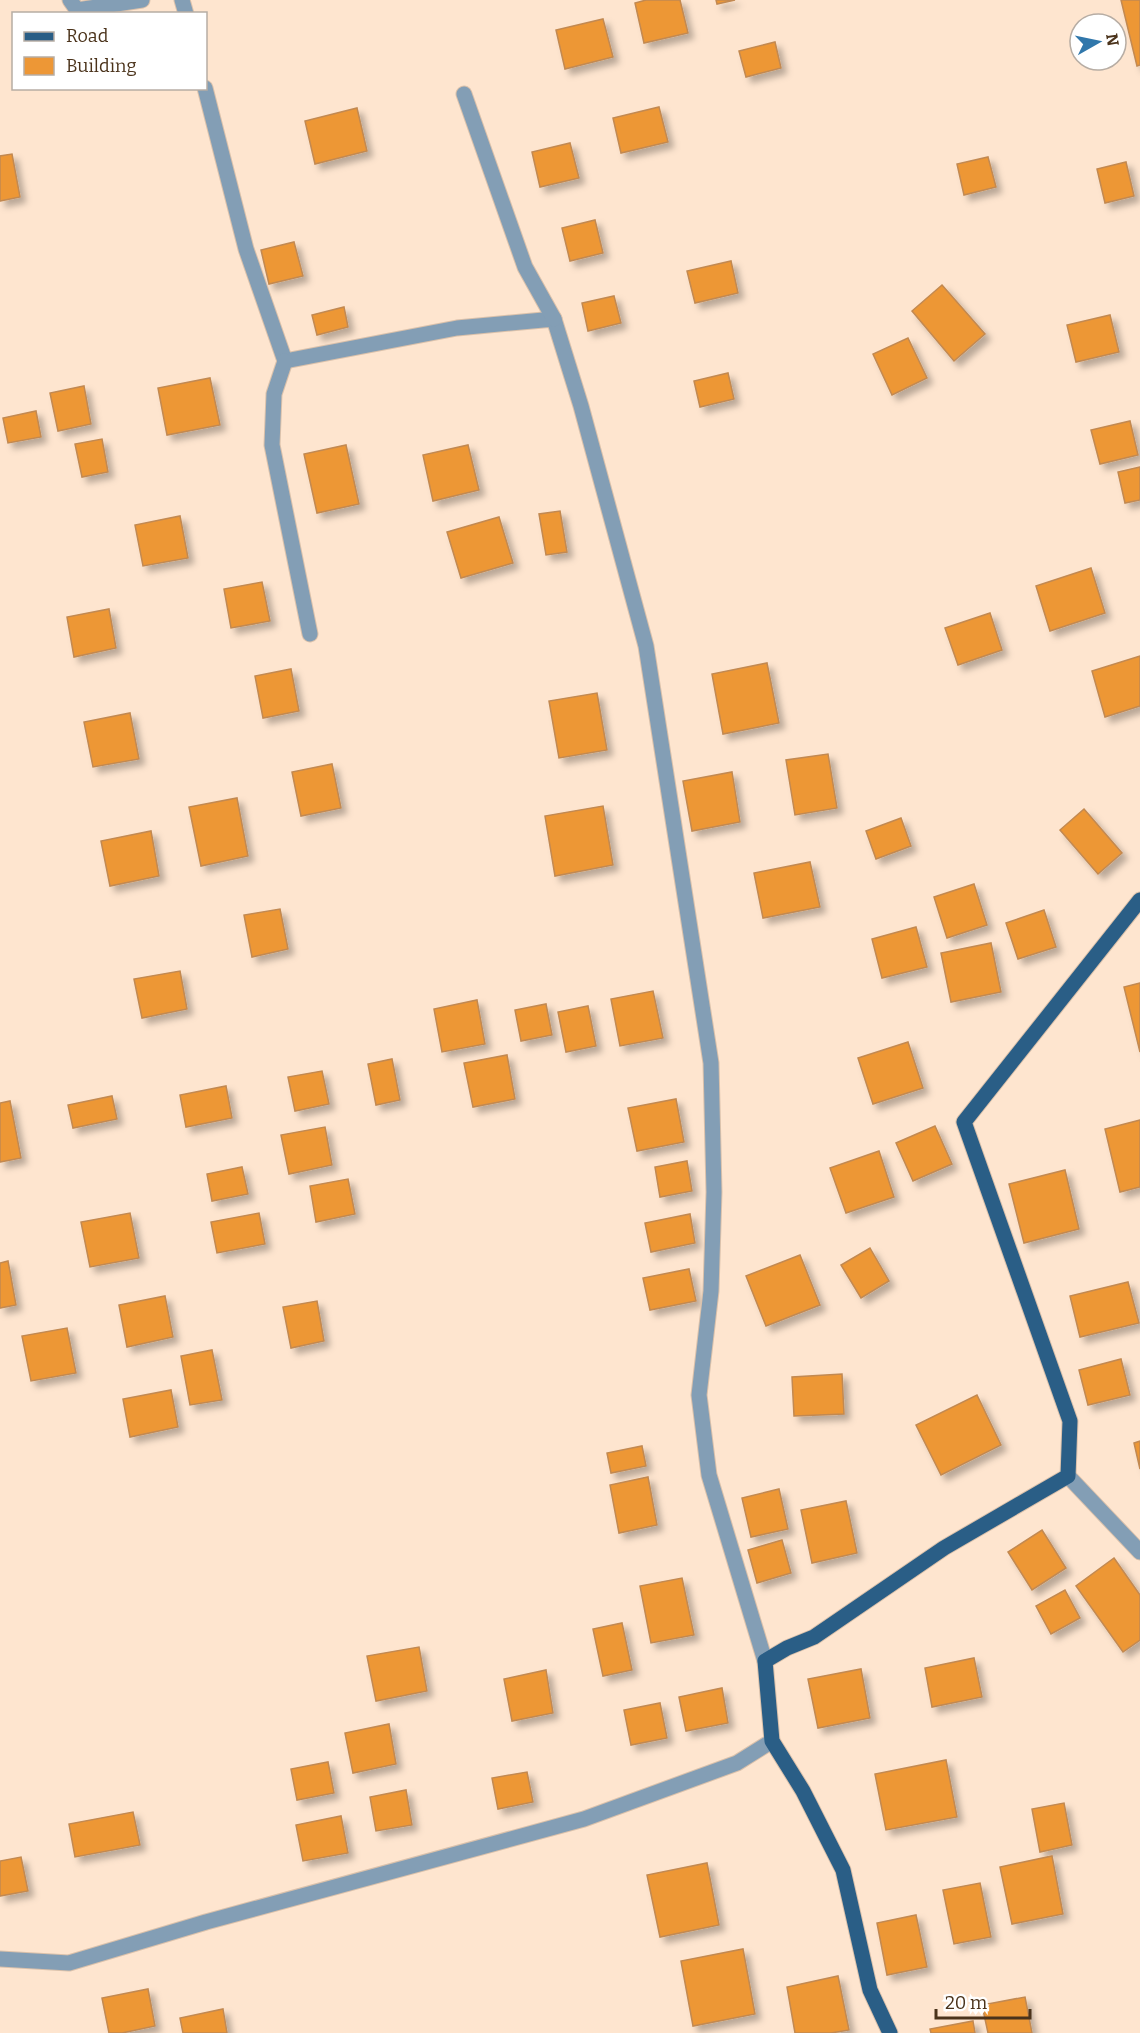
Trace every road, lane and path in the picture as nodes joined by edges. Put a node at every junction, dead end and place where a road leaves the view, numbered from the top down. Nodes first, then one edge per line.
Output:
1 (70, 0) edge
2 (142, 0) edge
3 (206, 90) edge
4 (464, 94) dead end
5 (554, 319) junction
6 (285, 361) junction
7 (310, 634) dead end
8 (1140, 900) edge
9 (1068, 1476) junction
10 (1140, 1552) edge
11 (765, 1661) junction
12 (772, 1741) junction
13 (0, 1960) edge
14 (890, 2033) edge

1 - 2 street
3 - 6 street
4 - 5 street
5 - 6 street
5 - 11 street
6 - 7 street
8 - 9 main road
9 - 10 street
9 - 11 main road
11 - 12 main road
12 - 13 street
12 - 14 main road

